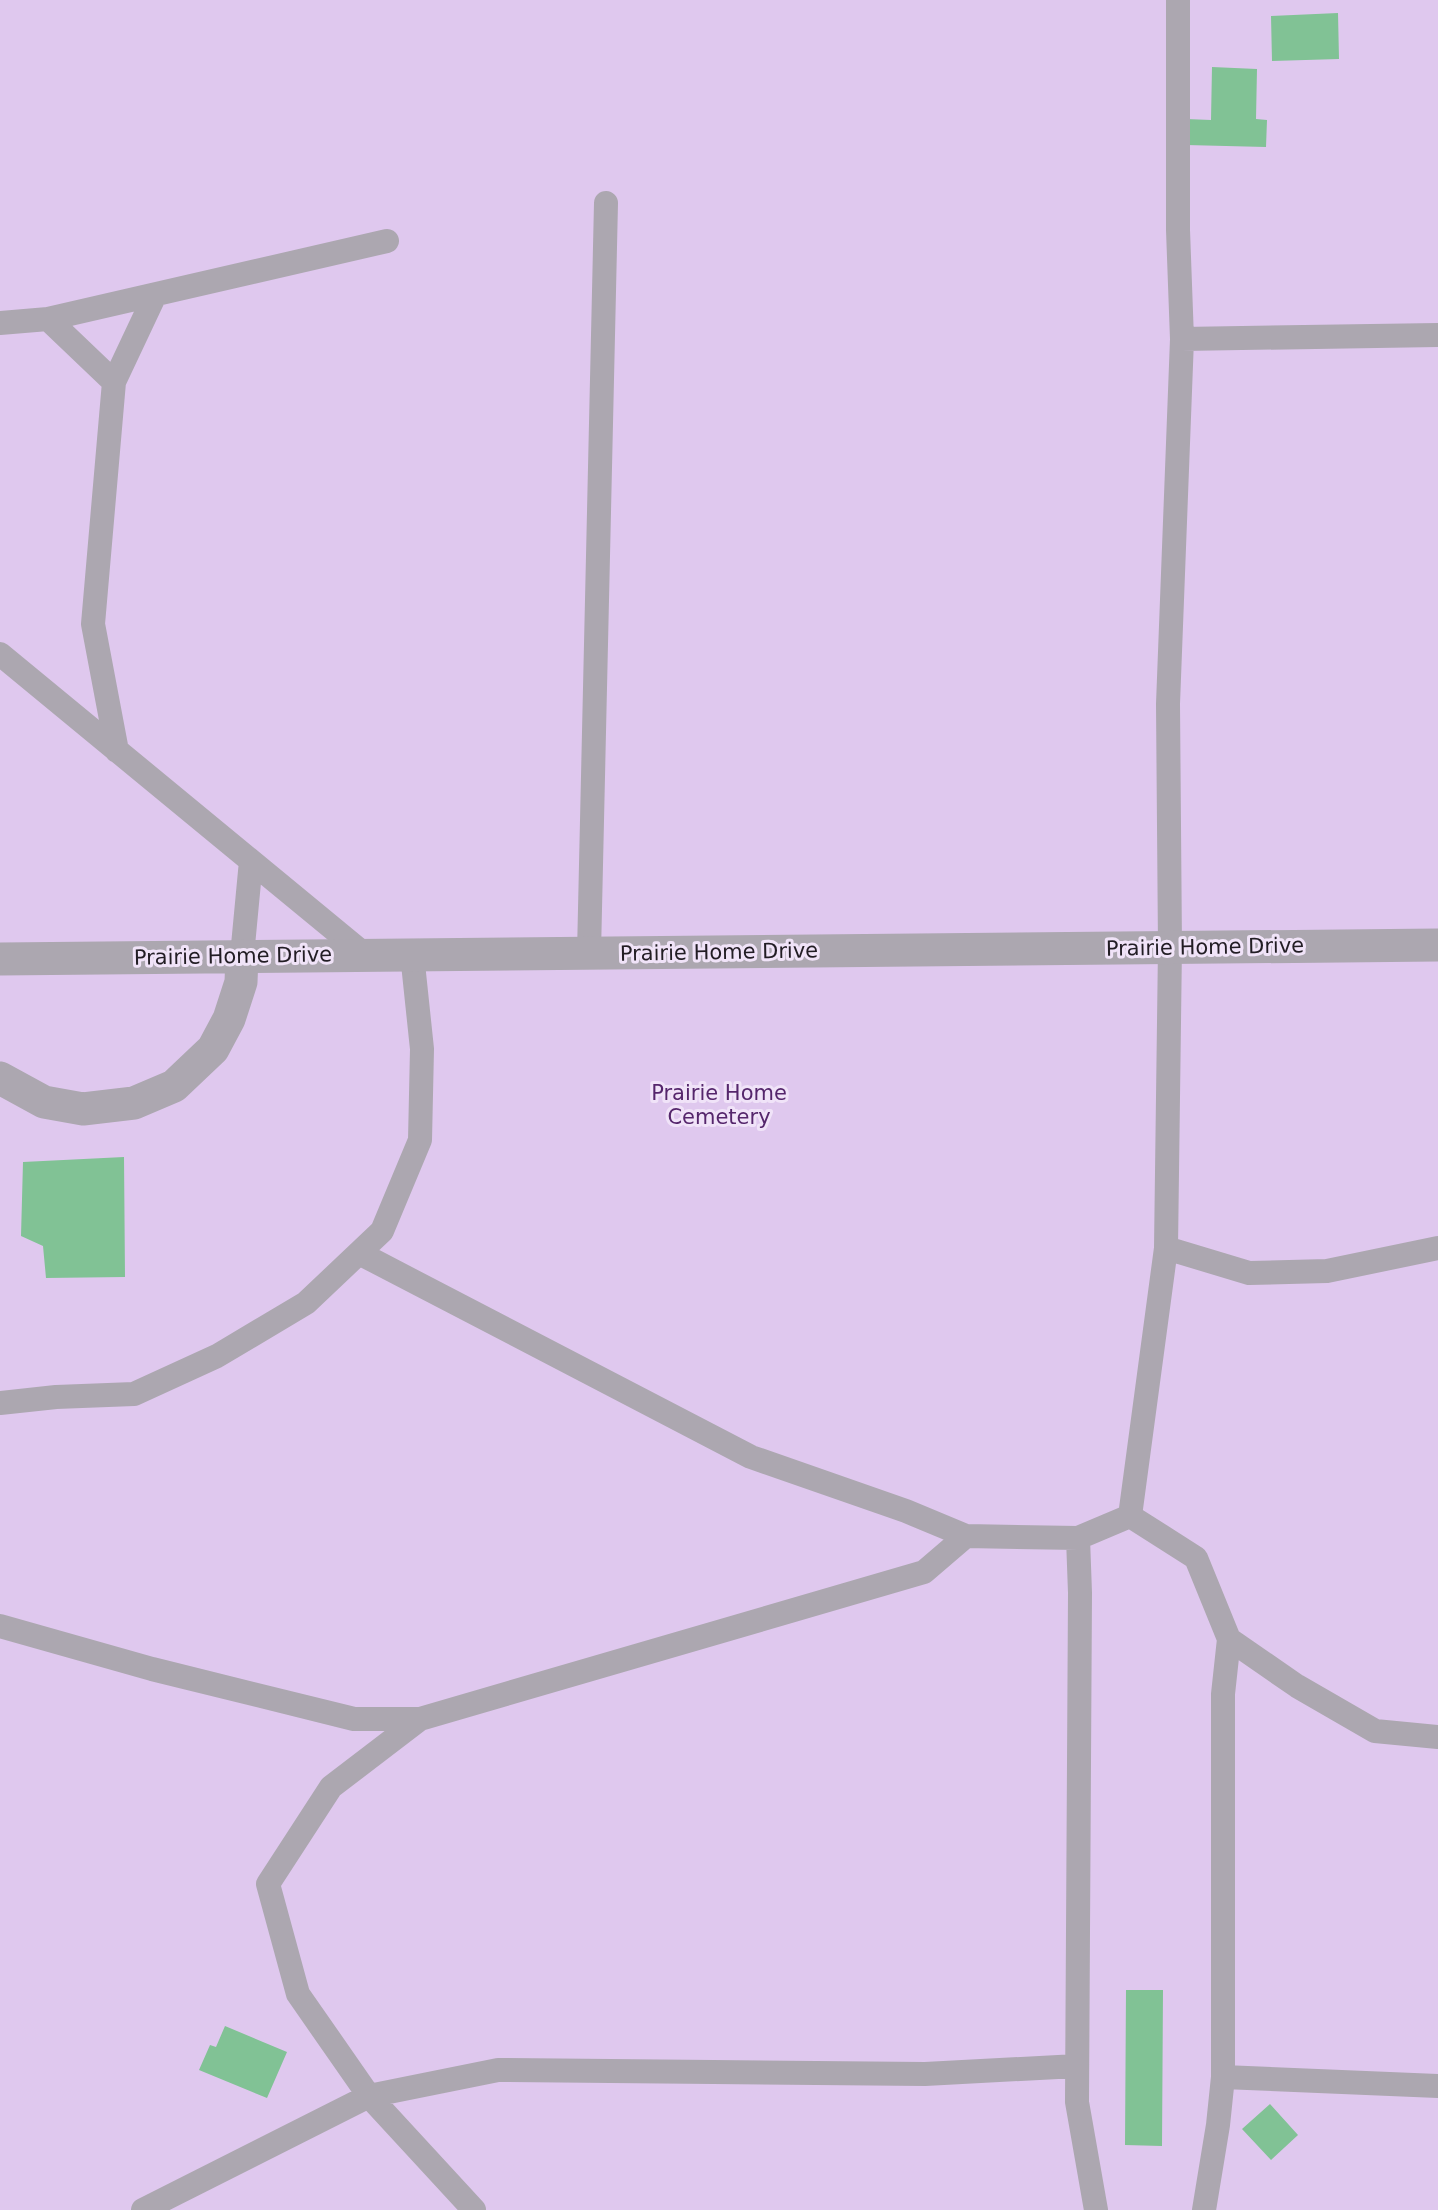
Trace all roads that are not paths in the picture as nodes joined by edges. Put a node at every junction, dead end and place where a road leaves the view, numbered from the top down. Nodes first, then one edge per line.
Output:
1 (1178, 0) edge
2 (606, 203) dead end
3 (387, 241) dead end
4 (155, 295) junction
5 (48, 319) junction
6 (0, 324) edge
7 (1438, 335) edge
8 (1182, 339) junction
9 (114, 382) junction
10 (0, 654) edge
11 (117, 751) junction
12 (251, 861) junction
13 (1438, 945) edge
14 (1170, 948) junction
15 (589, 953) junction
16 (364, 954) junction
17 (412, 954) junction
18 (242, 956) junction
19 (0, 959) edge
20 (0, 1078) edge
21 (1166, 1248) junction
22 (1438, 1248) edge
23 (359, 1253) junction
24 (0, 1403) edge
25 (1130, 1516) junction
26 (966, 1536) junction
27 (1078, 1538) junction
28 (0, 1626) edge
29 (1229, 1639) junction
30 (420, 1719) junction
31 (1438, 1737) edge
32 (1077, 2066) junction
33 (1224, 2077) junction
34 (1438, 2086) edge
35 (369, 2096) junction
36 (143, 2210) edge
37 (474, 2210) edge
38 (1096, 2210) edge
39 (1204, 2210) edge

1 - 8 lane
2 - 15 lane
3 - 4 lane
4 - 5 lane
4 - 9 lane
5 - 6 lane
5 - 9 lane
7 - 8 lane
8 - 14 lane
9 - 11 lane
10 - 11 lane
11 - 12 lane
12 - 16 lane
12 - 18 lane
13 - 14 street, Prairie Home Drive
14 - 15 street, Prairie Home Drive
14 - 21 lane
15 - 17 street, Prairie Home Drive
16 - 17 street, Prairie Home Drive
16 - 18 street, Prairie Home Drive
17 - 23 lane
18 - 19 street, Prairie Home Drive
18 - 20 street
21 - 22 lane
21 - 25 lane
23 - 24 lane
23 - 26 lane
25 - 27 lane
25 - 29 lane
26 - 27 lane
26 - 30 lane
27 - 32 lane
28 - 30 lane
29 - 31 lane
29 - 33 lane
30 - 35 lane
32 - 35 lane
32 - 38 lane
33 - 34 lane
33 - 39 lane
35 - 36 lane
35 - 37 lane

